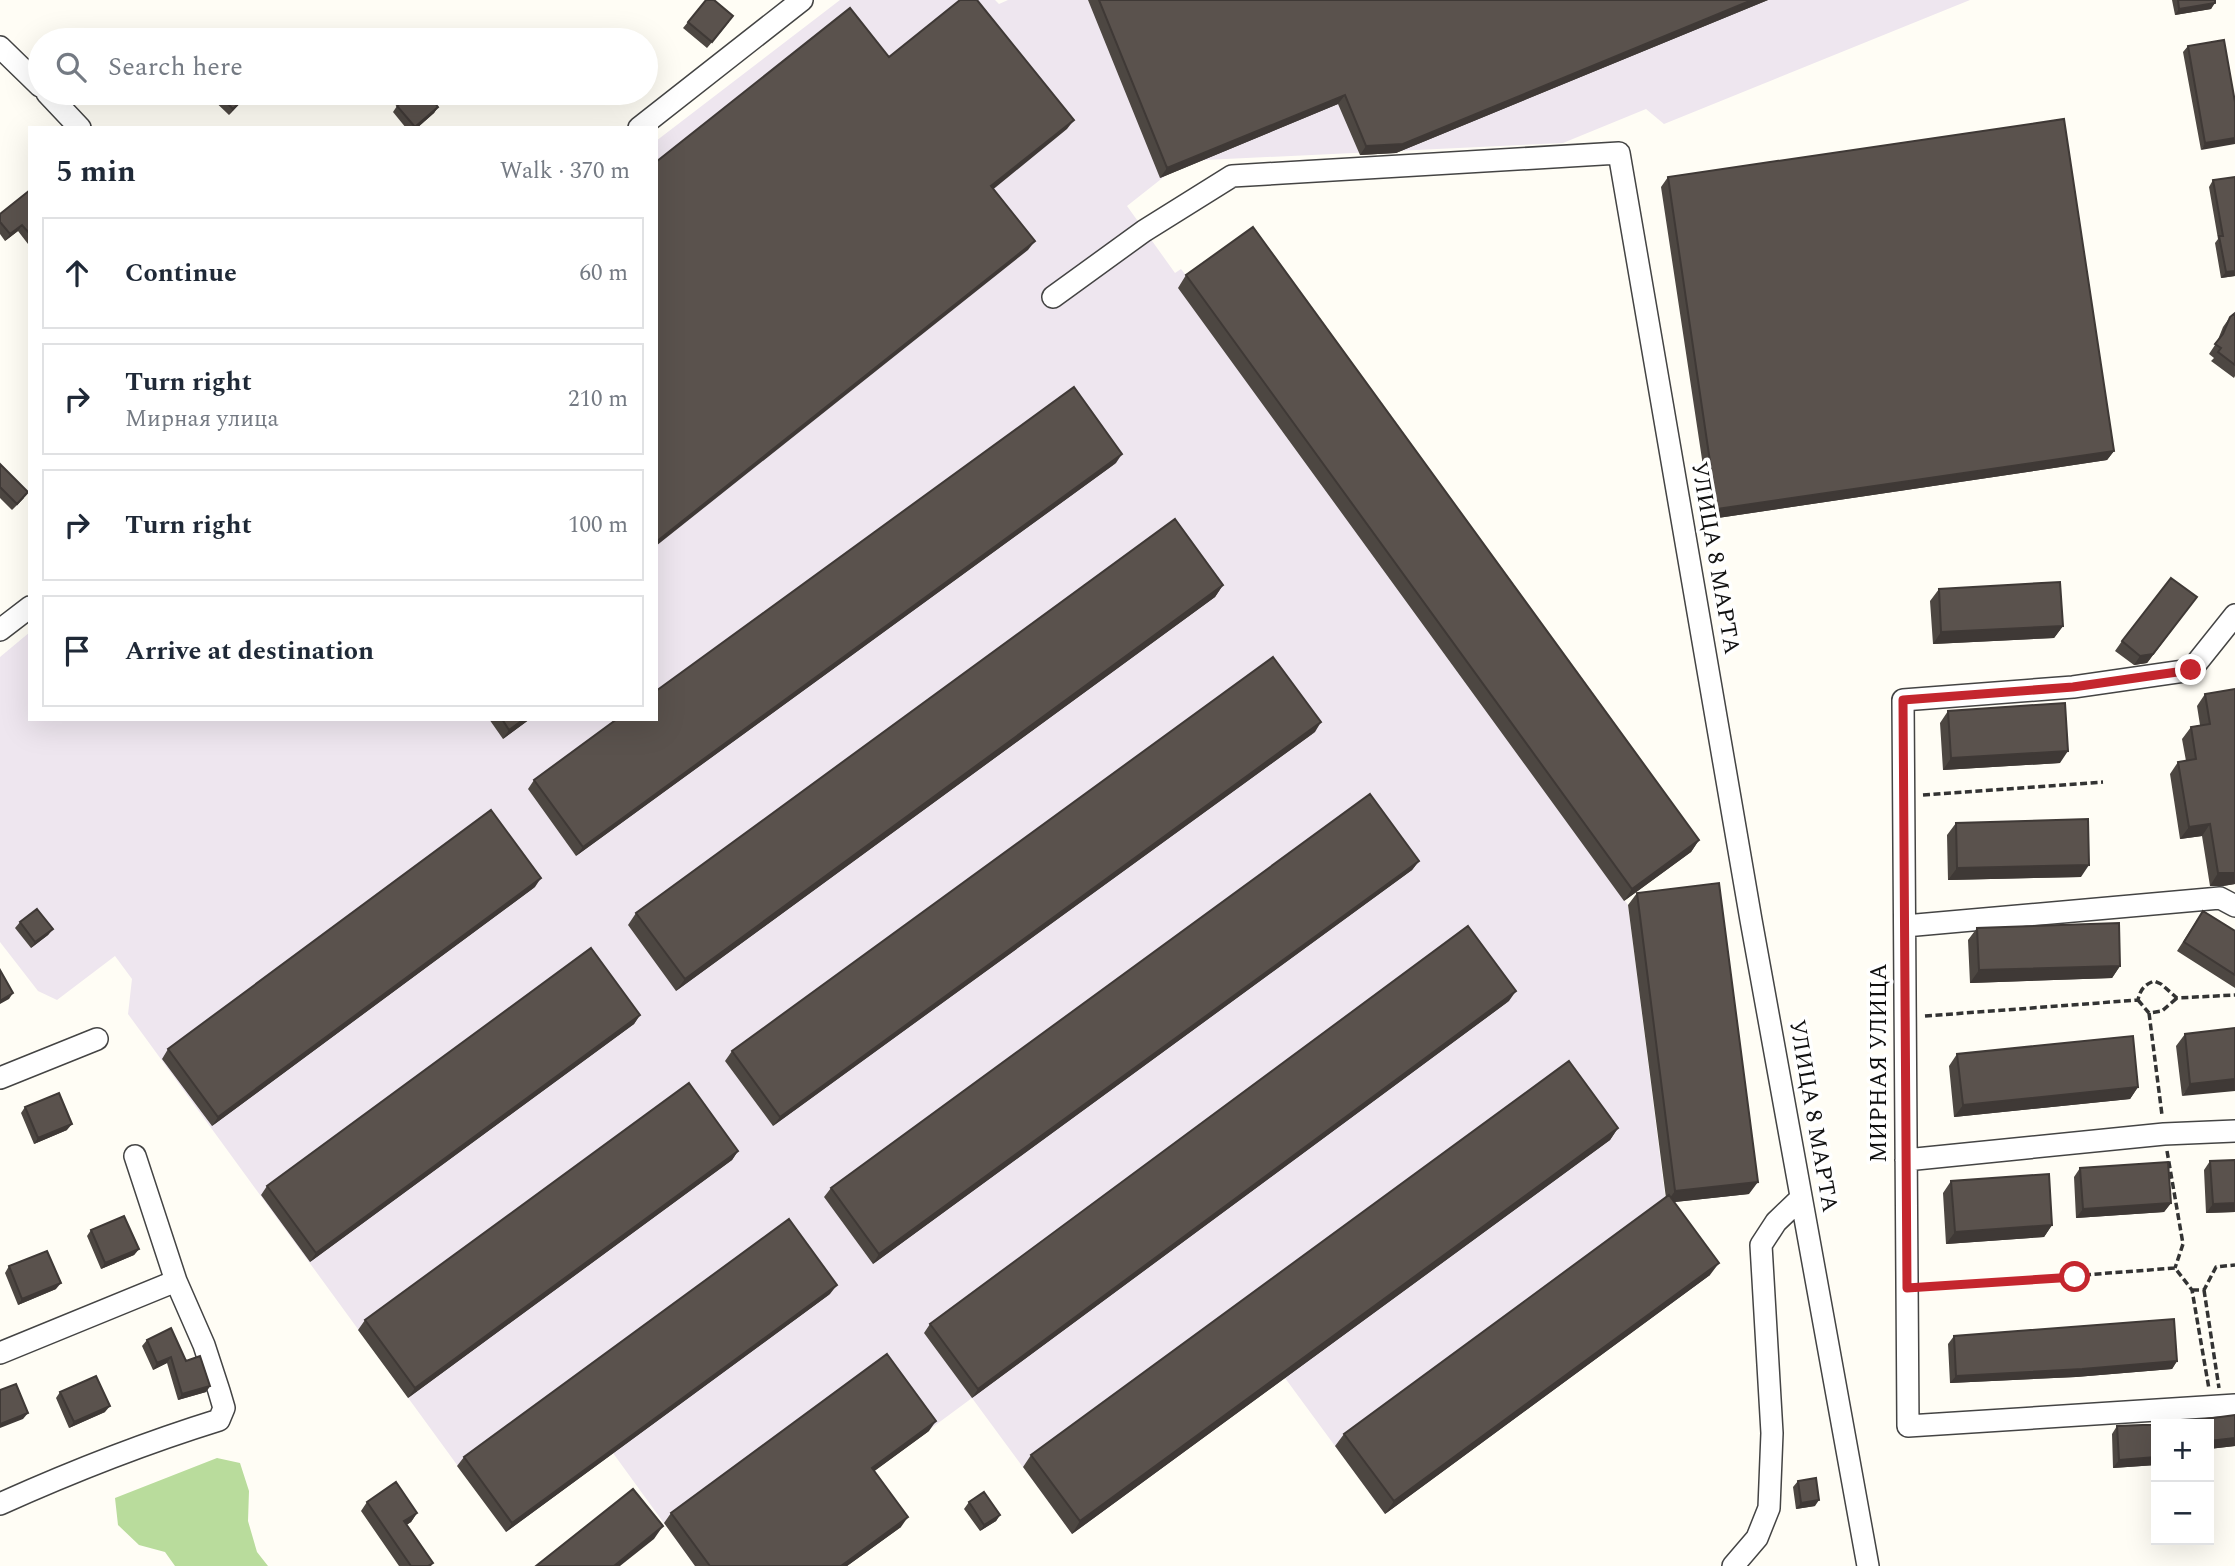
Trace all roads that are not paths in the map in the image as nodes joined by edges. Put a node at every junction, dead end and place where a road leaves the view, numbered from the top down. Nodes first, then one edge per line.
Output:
1 (802, 0) edge
2 (0, 47) edge
3 (28, 74) edge
4 (58, 105) edge
5 (78, 126) edge
6 (642, 126) edge
7 (1053, 297) dead end
8 (28, 609) edge
9 (2235, 615) edge
10 (0, 630) edge
11 (2235, 906) edge
12 (1905, 926) junction
13 (97, 1039) dead end
14 (0, 1078) edge
15 (2235, 1131) edge
16 (135, 1156) dead end
17 (1906, 1160) junction
18 (1801, 1198) junction
19 (176, 1281) junction
20 (0, 1353) edge
21 (2227, 1398) edge
22 (0, 1504) edge
23 (1733, 1566) edge
24 (1868, 1566) edge

1 - 6 street
2 - 3 street
4 - 5 street
7 - 18 street, УЛИЦА 8 МАРТА
8 - 10 street
9 - 12 street, МИРНАЯ УЛИЦА
11 - 12 street
12 - 17 street, МИРНАЯ УЛИЦА
13 - 14 street
15 - 17 street
16 - 19 street
17 - 21 street, МИРНАЯ УЛИЦА
18 - 23 street
18 - 24 street, УЛИЦА 8 МАРТА
19 - 20 street
19 - 22 street

